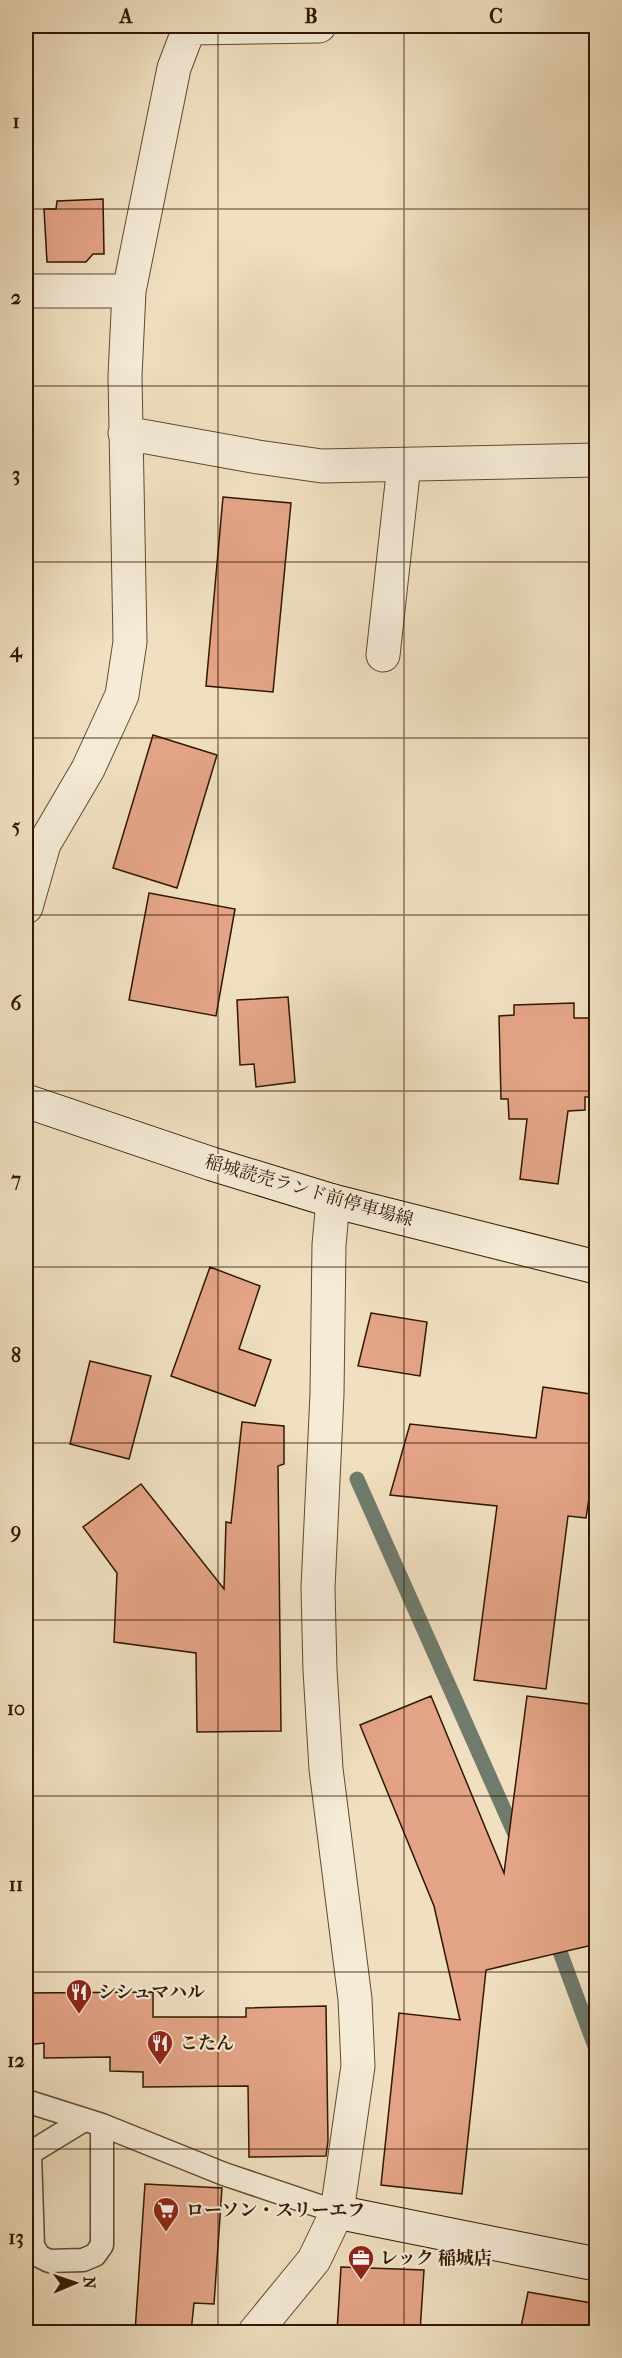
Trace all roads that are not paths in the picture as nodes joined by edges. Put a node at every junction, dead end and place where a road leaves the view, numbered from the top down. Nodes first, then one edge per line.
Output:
1 (318, 26) edge
2 (190, 27) edge
3 (26, 291) edge
4 (129, 291) junction
5 (125, 433) junction
6 (597, 460) edge
7 (404, 465) junction
8 (383, 655) dead end
9 (26, 907) edge
10 (26, 1101) edge
11 (333, 1201) junction
12 (597, 1267) edge
13 (26, 2101) edge
14 (93, 2123) junction
15 (337, 2212) junction
16 (597, 2264) edge
17 (255, 2332) edge

1 - 2 street
2 - 4 street
3 - 4 street
4 - 5 street
5 - 7 street
5 - 9 street
6 - 7 street
7 - 8 street
10 - 11 street, 稲城読売ランド前停車場線
11 - 12 street, 稲城読売ランド前停車場線
11 - 15 street
13 - 14 lane
14 - 14 lane
14 - 15 lane
15 - 16 street
15 - 17 street

